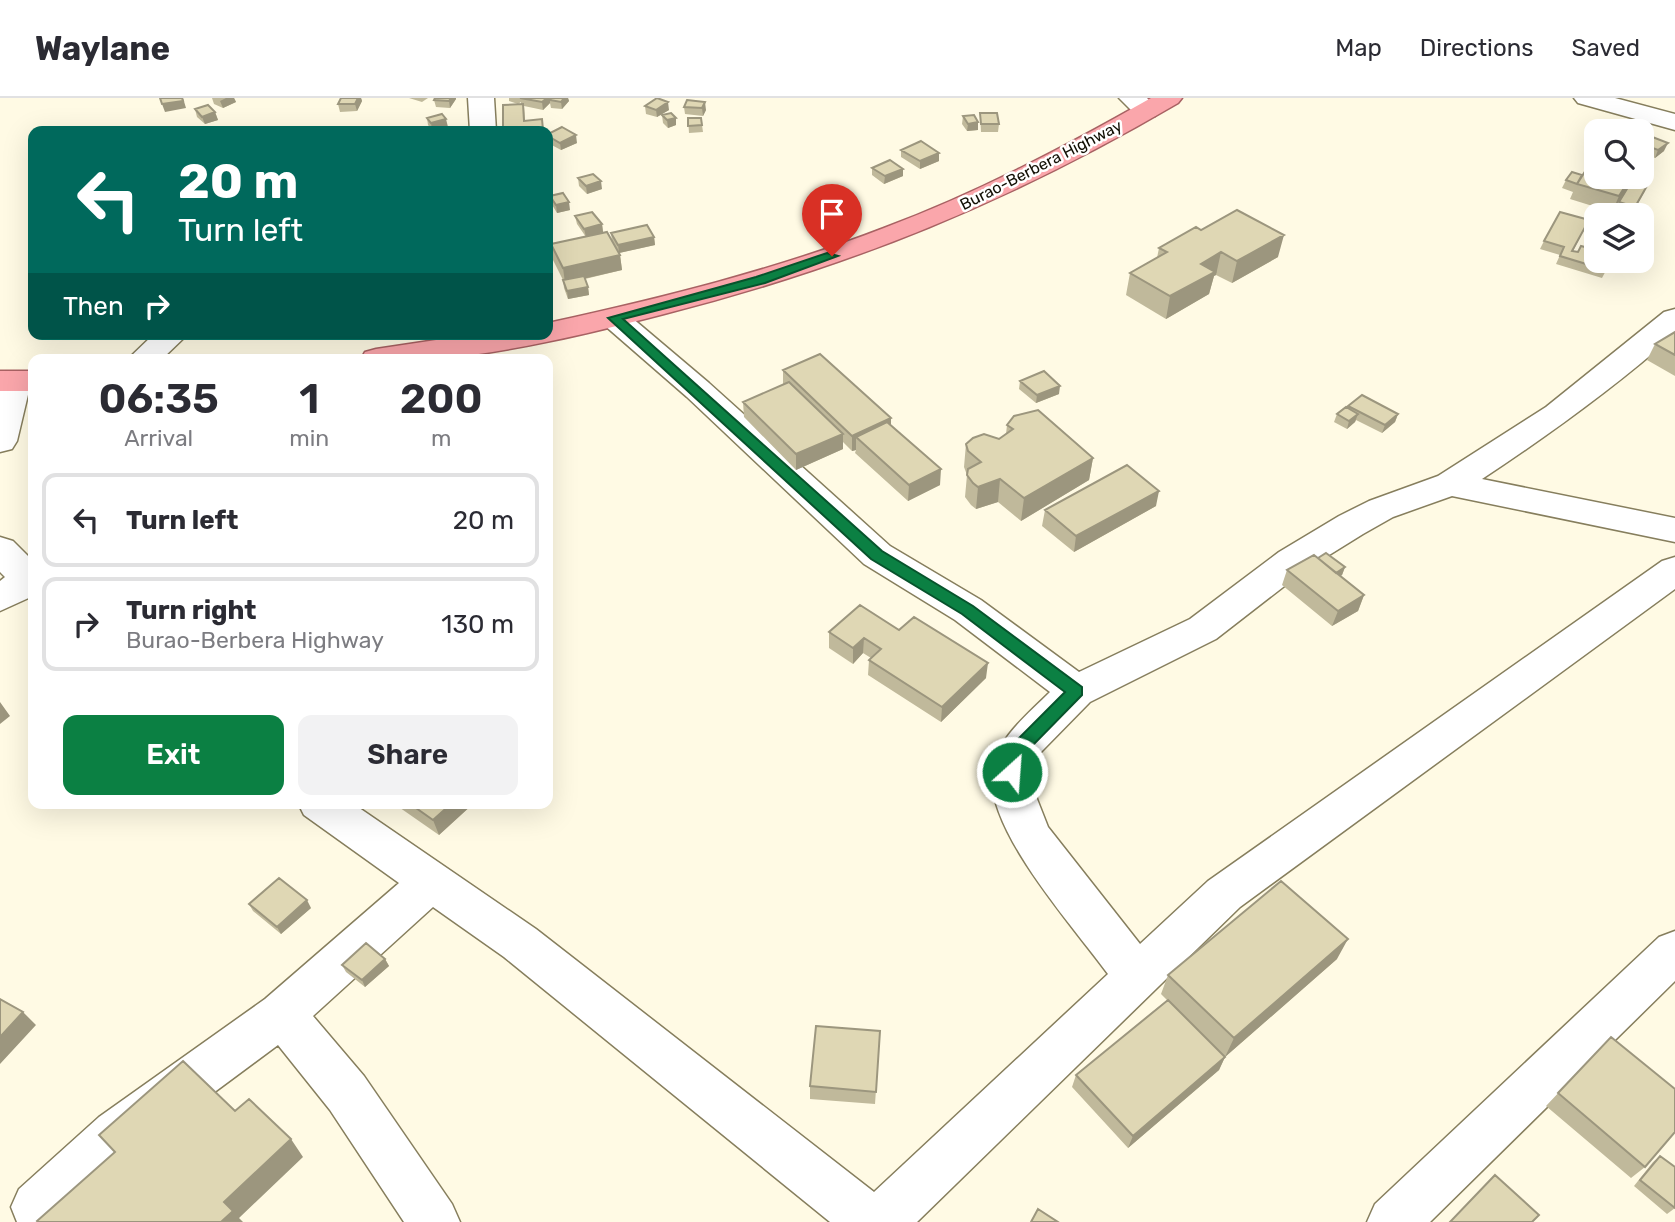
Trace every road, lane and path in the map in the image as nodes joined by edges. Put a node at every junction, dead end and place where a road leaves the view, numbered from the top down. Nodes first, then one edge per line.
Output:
1 (502, 98) edge
2 (1587, 98) edge
3 (1149, 102) edge
4 (1668, 114) edge
5 (482, 116) edge
6 (614, 318) junction
7 (1675, 318) edge
8 (553, 331) edge
9 (166, 340) edge
10 (499, 340) edge
11 (149, 354) edge
12 (408, 354) edge
13 (16, 382) edge
14 (0, 441) edge
15 (1450, 484) junction
16 (1675, 530) edge
17 (0, 550) edge
18 (1675, 570) edge
19 (21, 587) edge
20 (1076, 691) junction
21 (328, 809) edge
22 (431, 881) junction
23 (1675, 951) edge
24 (1136, 975) junction
25 (282, 1014) junction
26 (37, 1207) dead end
27 (434, 1222) edge
28 (872, 1222) edge
29 (880, 1222) edge
30 (1393, 1222) edge

1 - 5 street
2 - 4 street
3 - 6 highway, Burao-Berbera Highway
6 - 8 highway, Burao-Berbera Highway
6 - 20 street
7 - 15 street
9 - 11 street
10 - 12 highway
13 - 14 street
15 - 16 street
15 - 20 street
17 - 19 street
18 - 24 street
20 - 24 street
21 - 22 street
22 - 25 street
22 - 28 street
23 - 30 street
24 - 29 street
25 - 26 street
25 - 27 street

